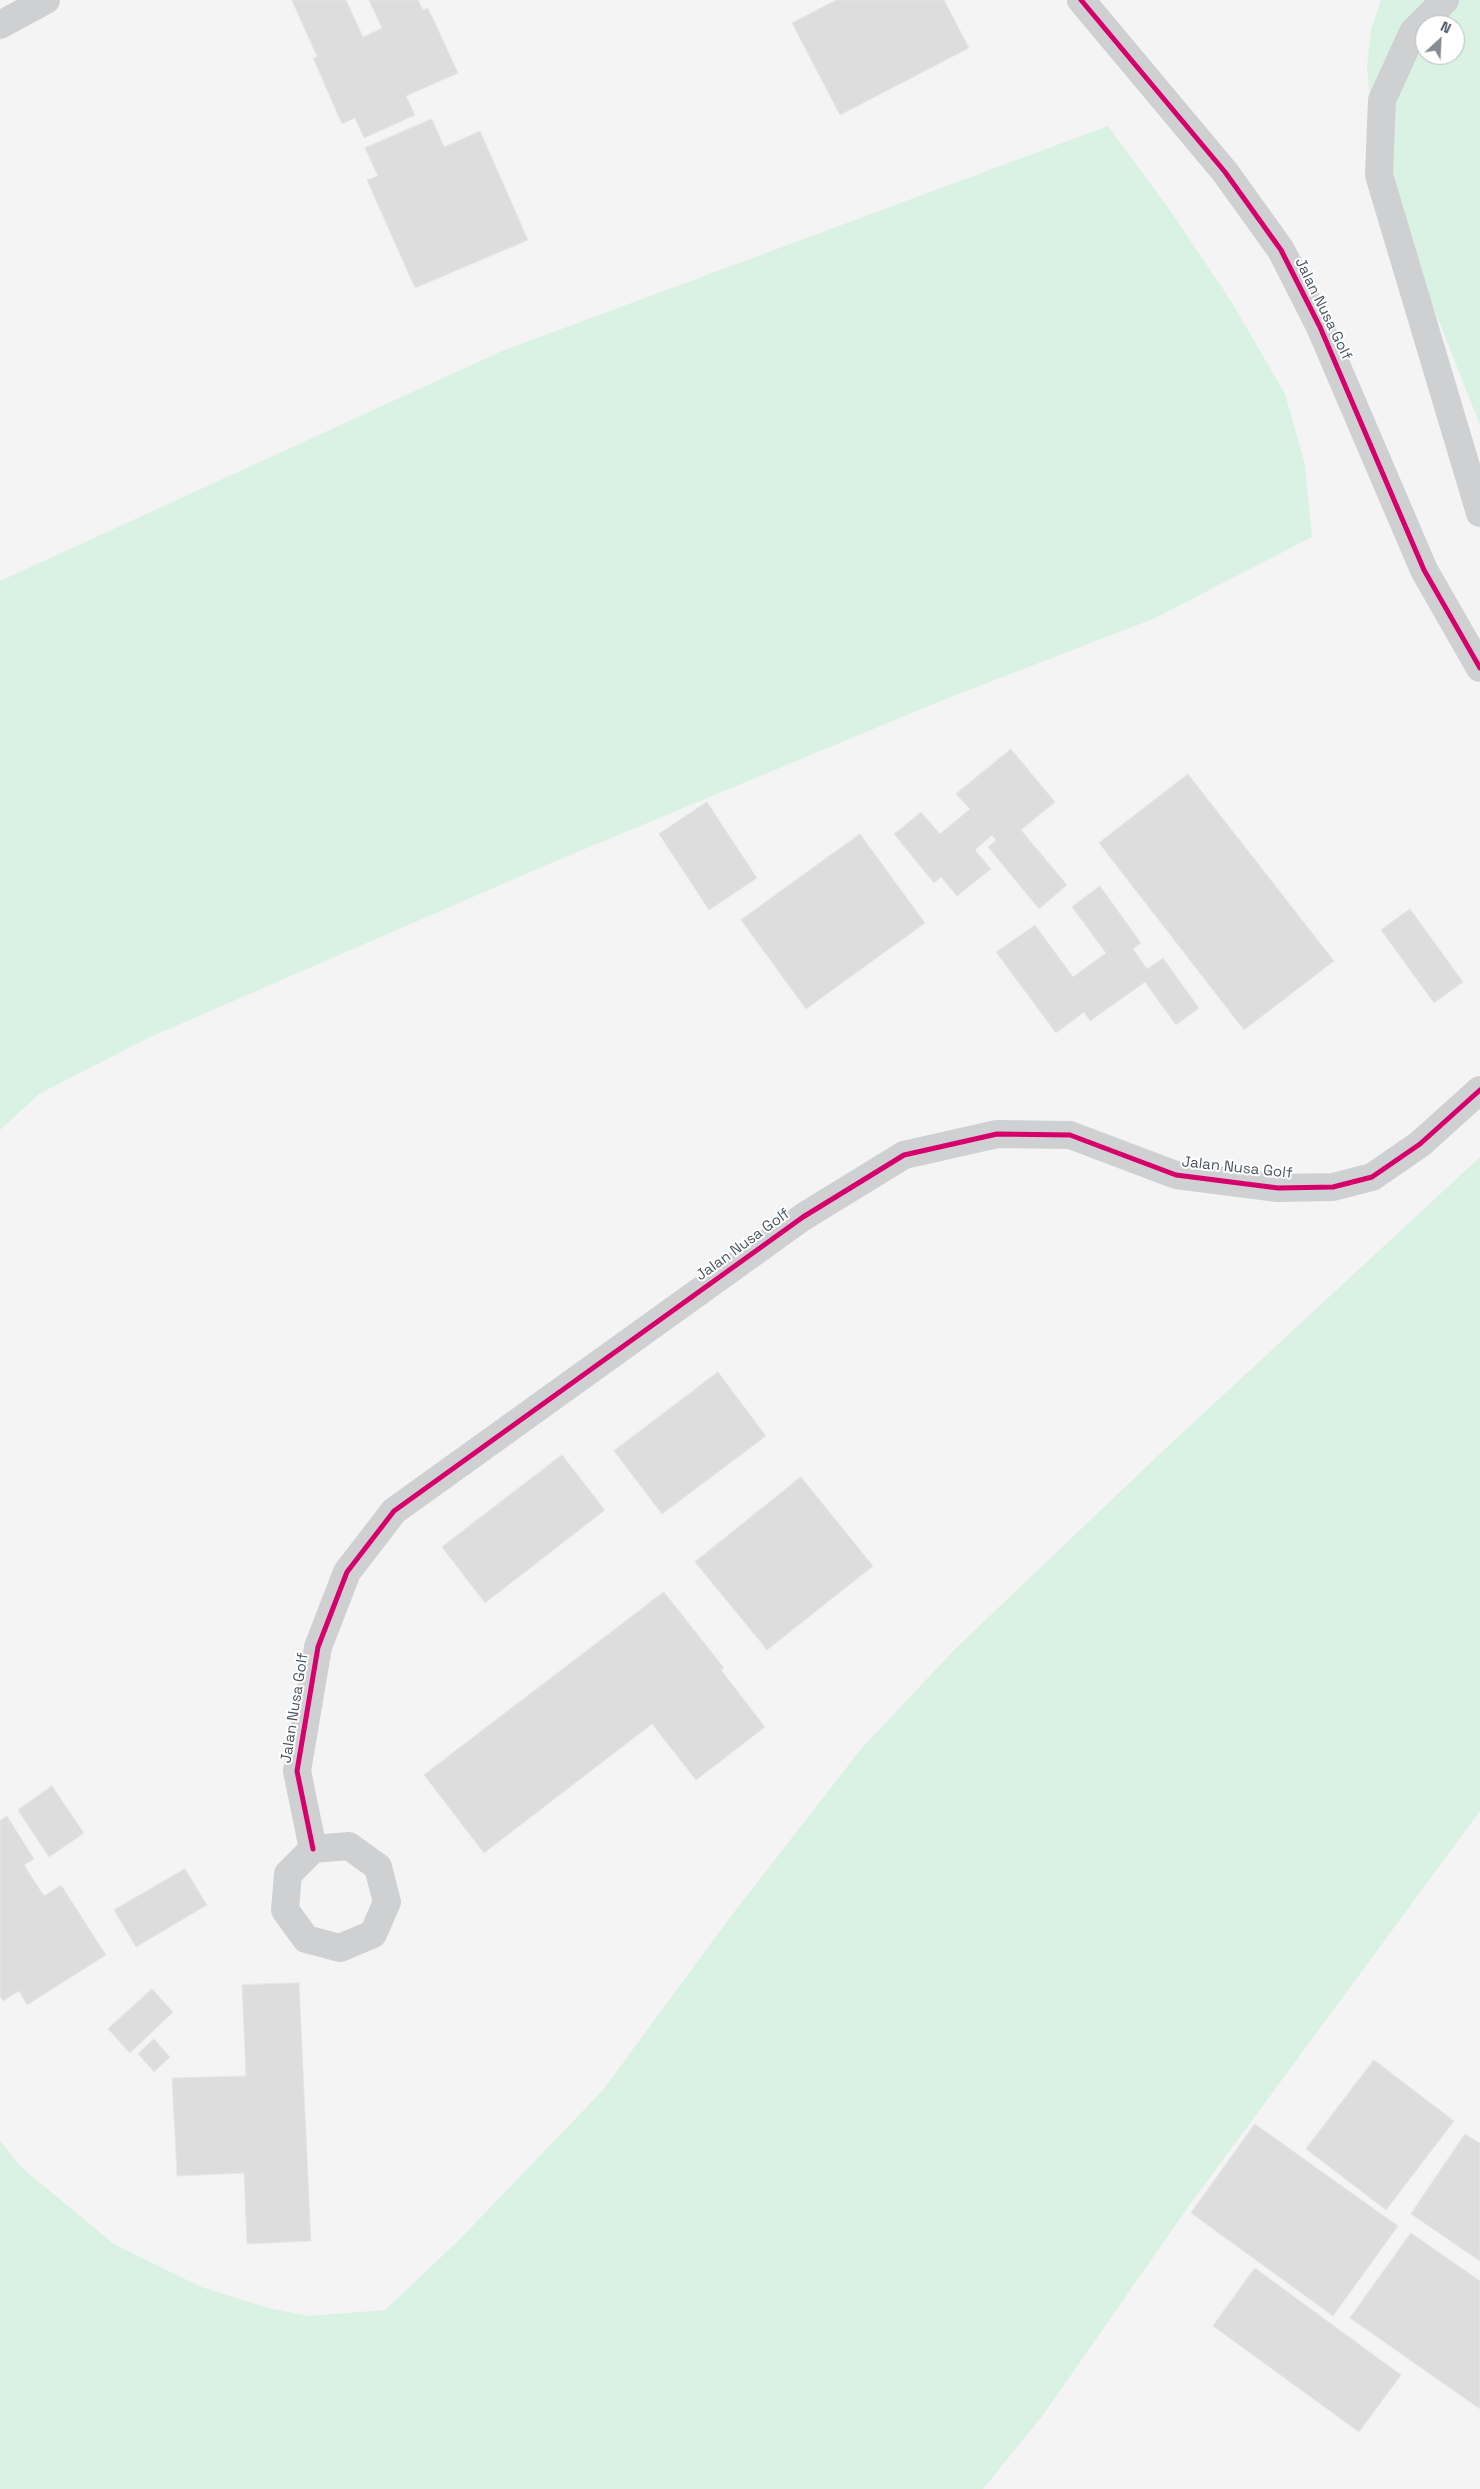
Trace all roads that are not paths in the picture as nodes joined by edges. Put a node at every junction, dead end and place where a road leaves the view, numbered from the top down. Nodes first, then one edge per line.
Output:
1 (46, 0) edge
2 (1081, 0) edge
3 (1445, 0) edge
4 (0, 25) edge
5 (1480, 513) edge
6 (1480, 668) edge
7 (1480, 1090) edge
8 (314, 1849) dead end

1 - 4 street
2 - 6 street, Jalan Nusa Golf
3 - 5 street
7 - 8 street, Jalan Nusa Golf

